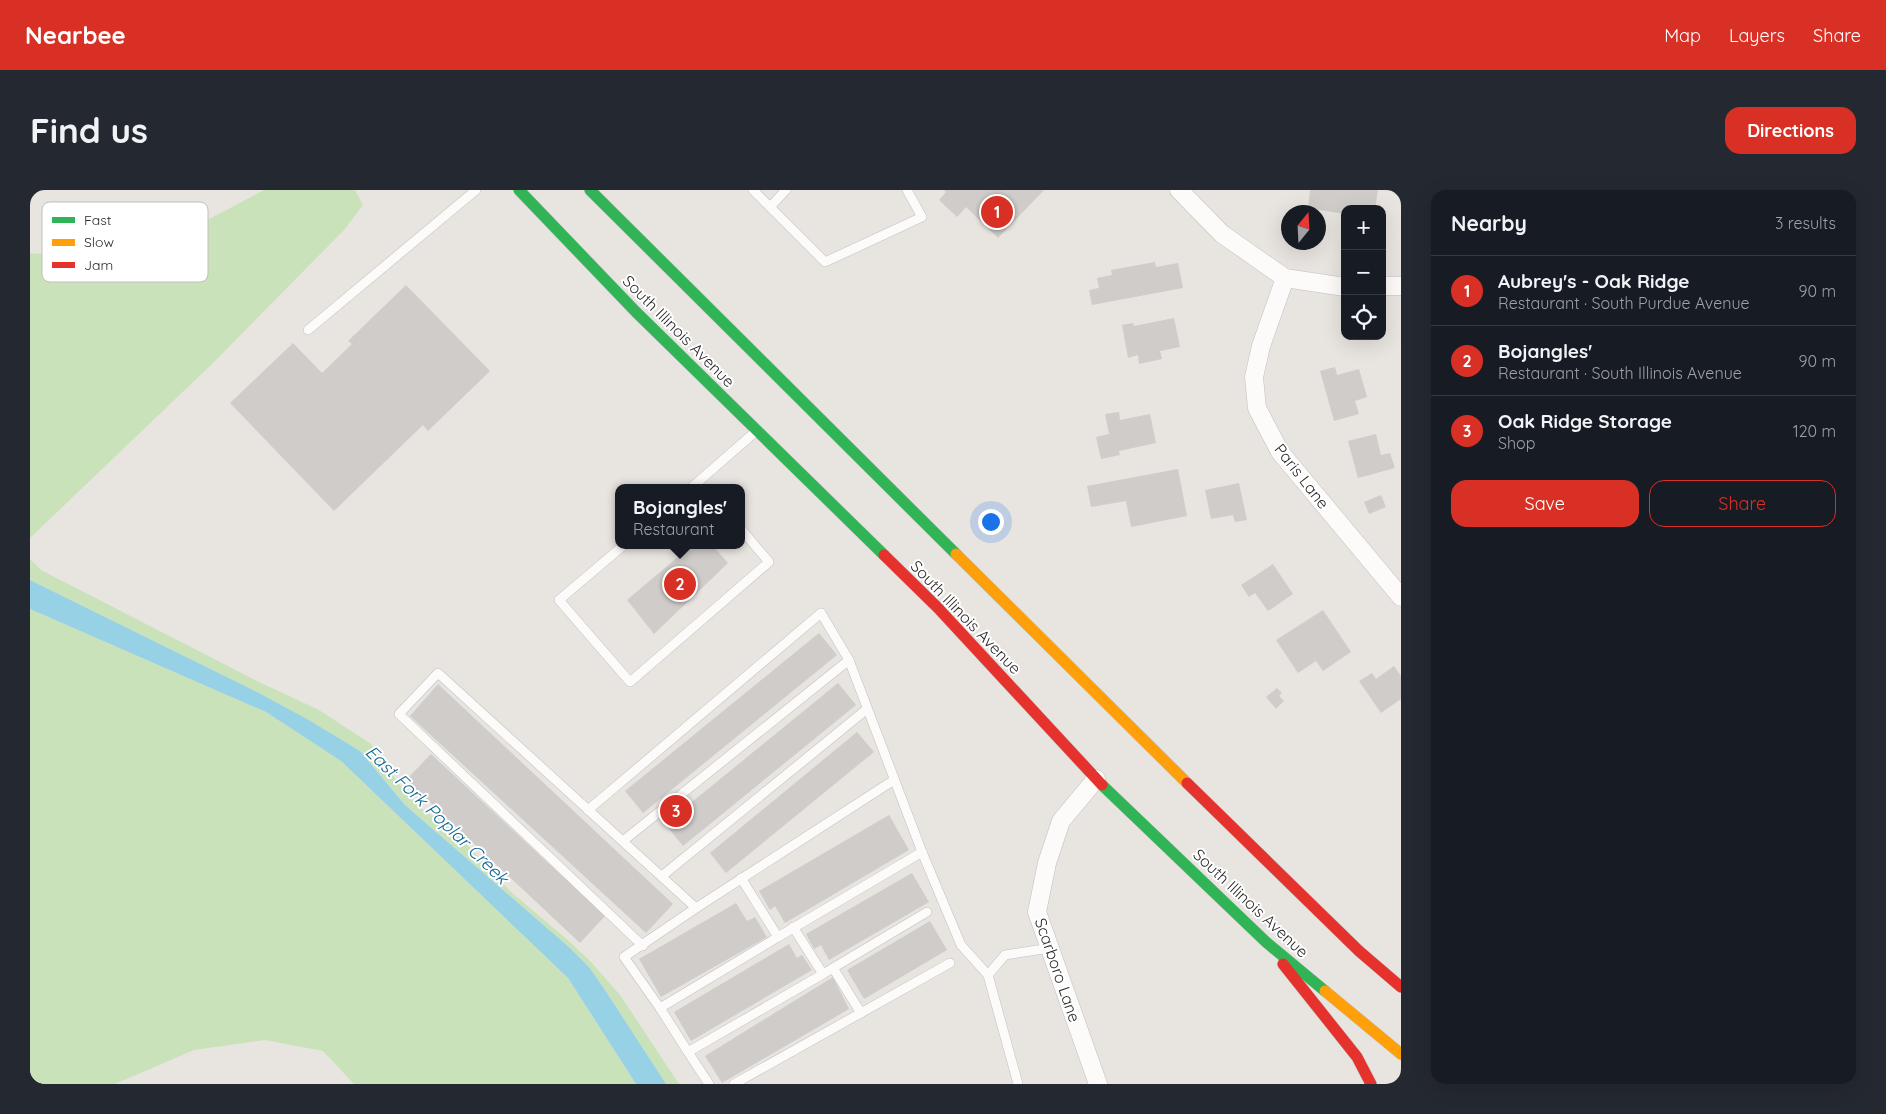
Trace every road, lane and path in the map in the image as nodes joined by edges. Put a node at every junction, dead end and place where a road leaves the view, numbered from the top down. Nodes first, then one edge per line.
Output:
1 (476, 190) edge
2 (519, 190) edge
3 (590, 190) edge
4 (753, 190) edge
5 (786, 190) edge
6 (908, 190) edge
7 (1179, 190) edge
8 (770, 207) junction
9 (1285, 278) junction
10 (1341, 286) edge
11 (1386, 286) edge
12 (1401, 286) edge
13 (308, 330) dead end
14 (756, 431) junction
15 (702, 484) edge
16 (745, 534) edge
17 (619, 549) edge
18 (1401, 597) edge
19 (849, 660) junction
20 (867, 709) junction
21 (1096, 779) junction
22 (894, 780) junction
23 (588, 810) junction
24 (623, 841) junction
25 (922, 852) junction
26 (662, 876) junction
27 (741, 878) junction
28 (696, 908) junction
29 (928, 912) dead end
30 (794, 927) junction
31 (778, 936) junction
32 (1266, 942) junction
33 (643, 946) junction
34 (1050, 948) junction
35 (950, 963) dead end
36 (833, 968) junction
37 (823, 974) junction
38 (988, 975) junction
39 (1401, 988) edge
40 (660, 1008) junction
41 (861, 1013) junction
42 (688, 1052) junction
43 (1401, 1054) edge
44 (709, 1084) edge
45 (734, 1084) edge
46 (1018, 1084) edge
47 (1098, 1084) edge
48 (1371, 1084) edge

1 - 13 lane
2 - 14 main road, South Illinois Avenue
3 - 39 main road
4 - 8 lane
5 - 8 lane
6 - 8 lane
7 - 9 street
9 - 10 street
9 - 18 street, Paris Lane
11 - 12 street
14 - 15 lane
14 - 21 main road, South Illinois Avenue
16 - 17 lane
19 - 20 lane
19 - 23 lane
19 - 24 lane
20 - 22 lane
20 - 26 lane
21 - 32 main road, South Illinois Avenue
21 - 34 street, Scarboro Lane
22 - 25 lane
22 - 27 lane
23 - 24 lane
23 - 33 lane
24 - 26 lane
25 - 30 lane
25 - 38 lane
26 - 28 lane
27 - 28 lane
27 - 31 lane
28 - 33 lane
29 - 36 lane
30 - 31 lane
30 - 37 lane
31 - 40 lane
32 - 43 main road, South Illinois Avenue
32 - 48 main road
33 - 40 lane
34 - 38 lane
34 - 47 street, Scarboro Lane
35 - 41 lane
36 - 37 lane
36 - 41 lane
37 - 42 lane
38 - 46 lane
40 - 42 lane
41 - 45 lane
42 - 44 lane

